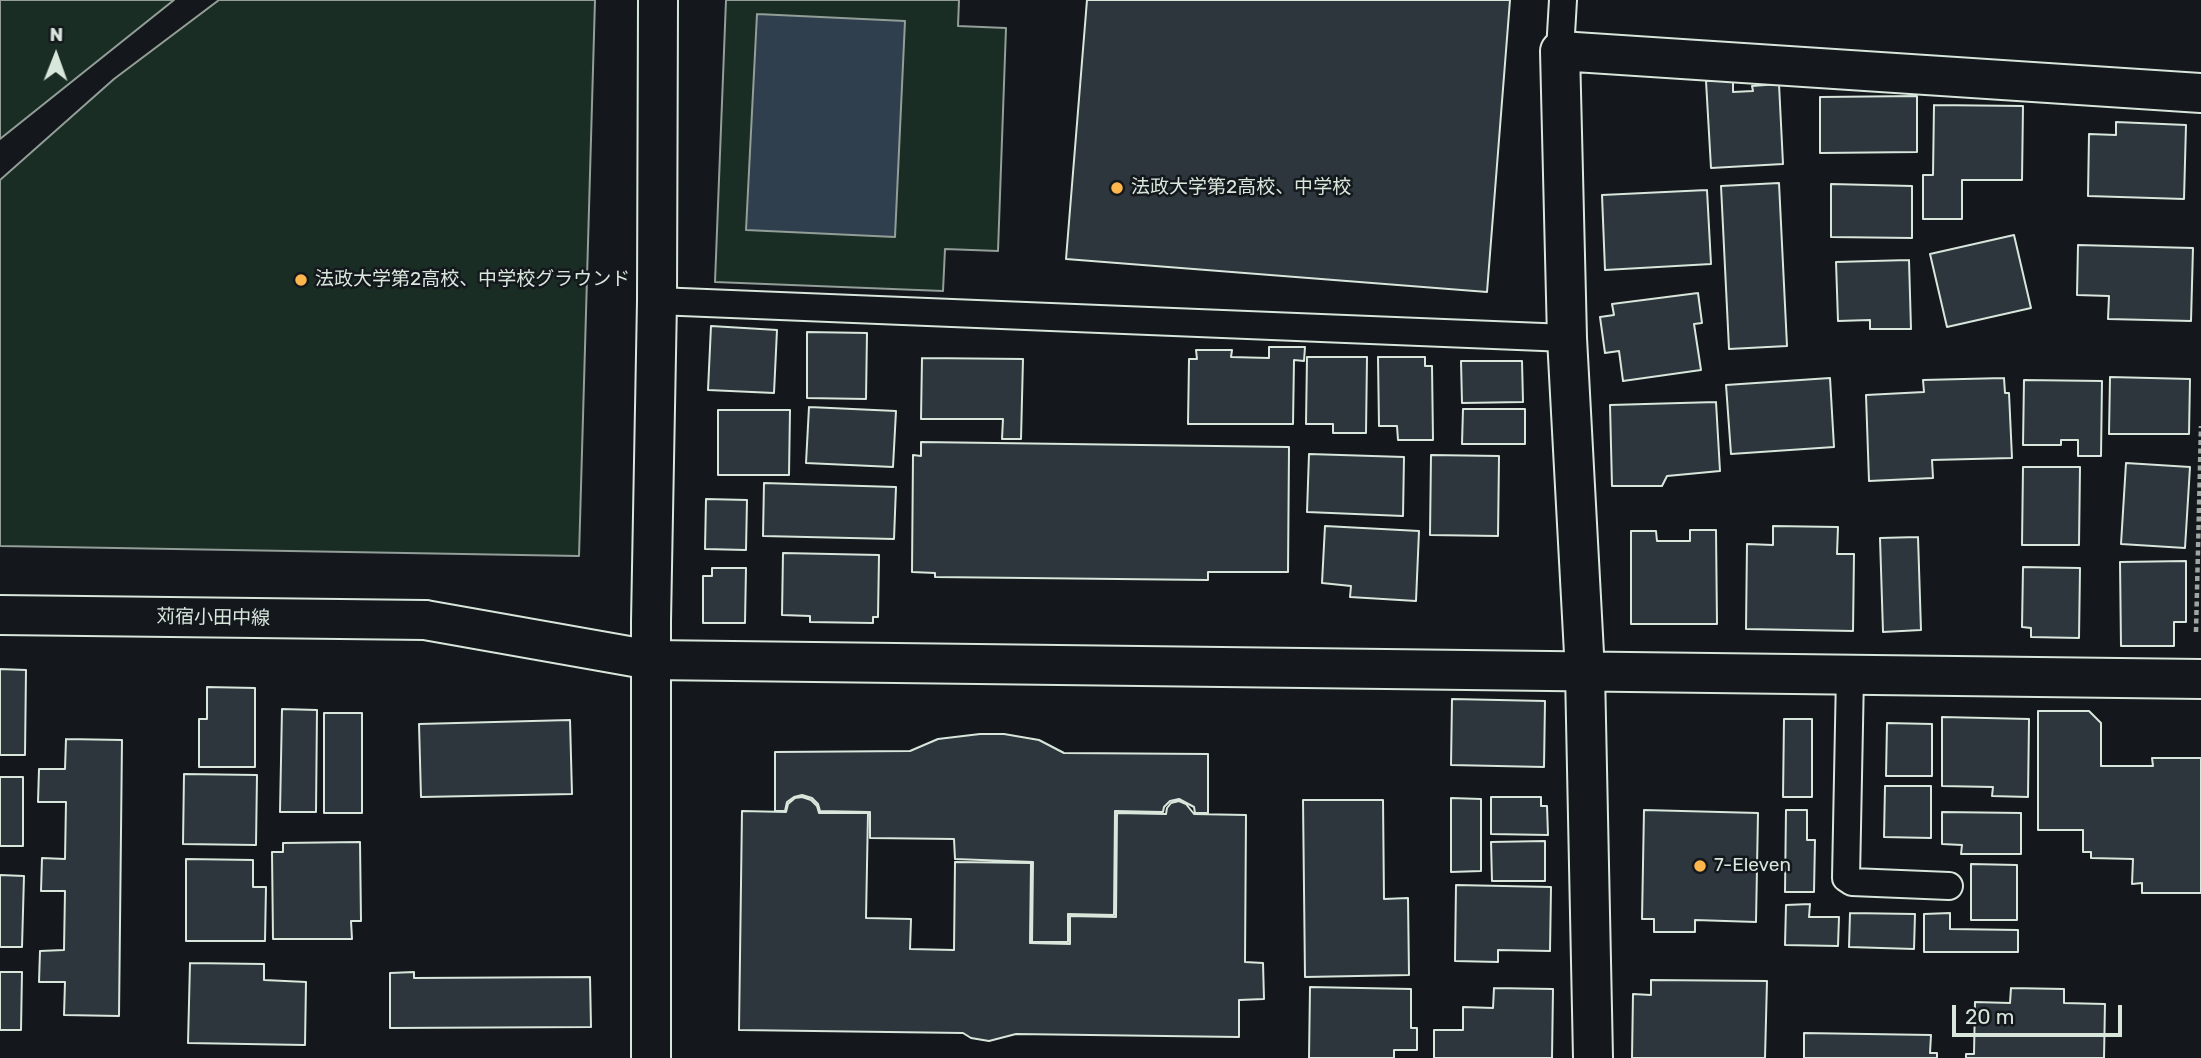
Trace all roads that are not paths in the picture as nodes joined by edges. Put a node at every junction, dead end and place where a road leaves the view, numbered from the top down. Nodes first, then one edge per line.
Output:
1 (658, 0) edge
2 (1563, 0) edge
3 (1560, 51) junction
4 (2201, 93) edge
5 (657, 301) junction
6 (1567, 338) junction
7 (0, 615) edge
8 (651, 660) junction
9 (1585, 671) junction
10 (1850, 675) junction
11 (2198, 679) edge
12 (1948, 886) dead end
13 (651, 1058) edge
14 (1593, 1058) edge

1 - 5 street
2 - 3 lane
3 - 4 street
3 - 6 street
5 - 6 lane
5 - 8 street
6 - 9 street
7 - 8 street, 苅宿小田中線
8 - 9 street, 苅宿小田中線
8 - 13 street
9 - 10 street, 苅宿小田中線
9 - 14 street
10 - 11 street, 苅宿小田中線
10 - 12 lane

